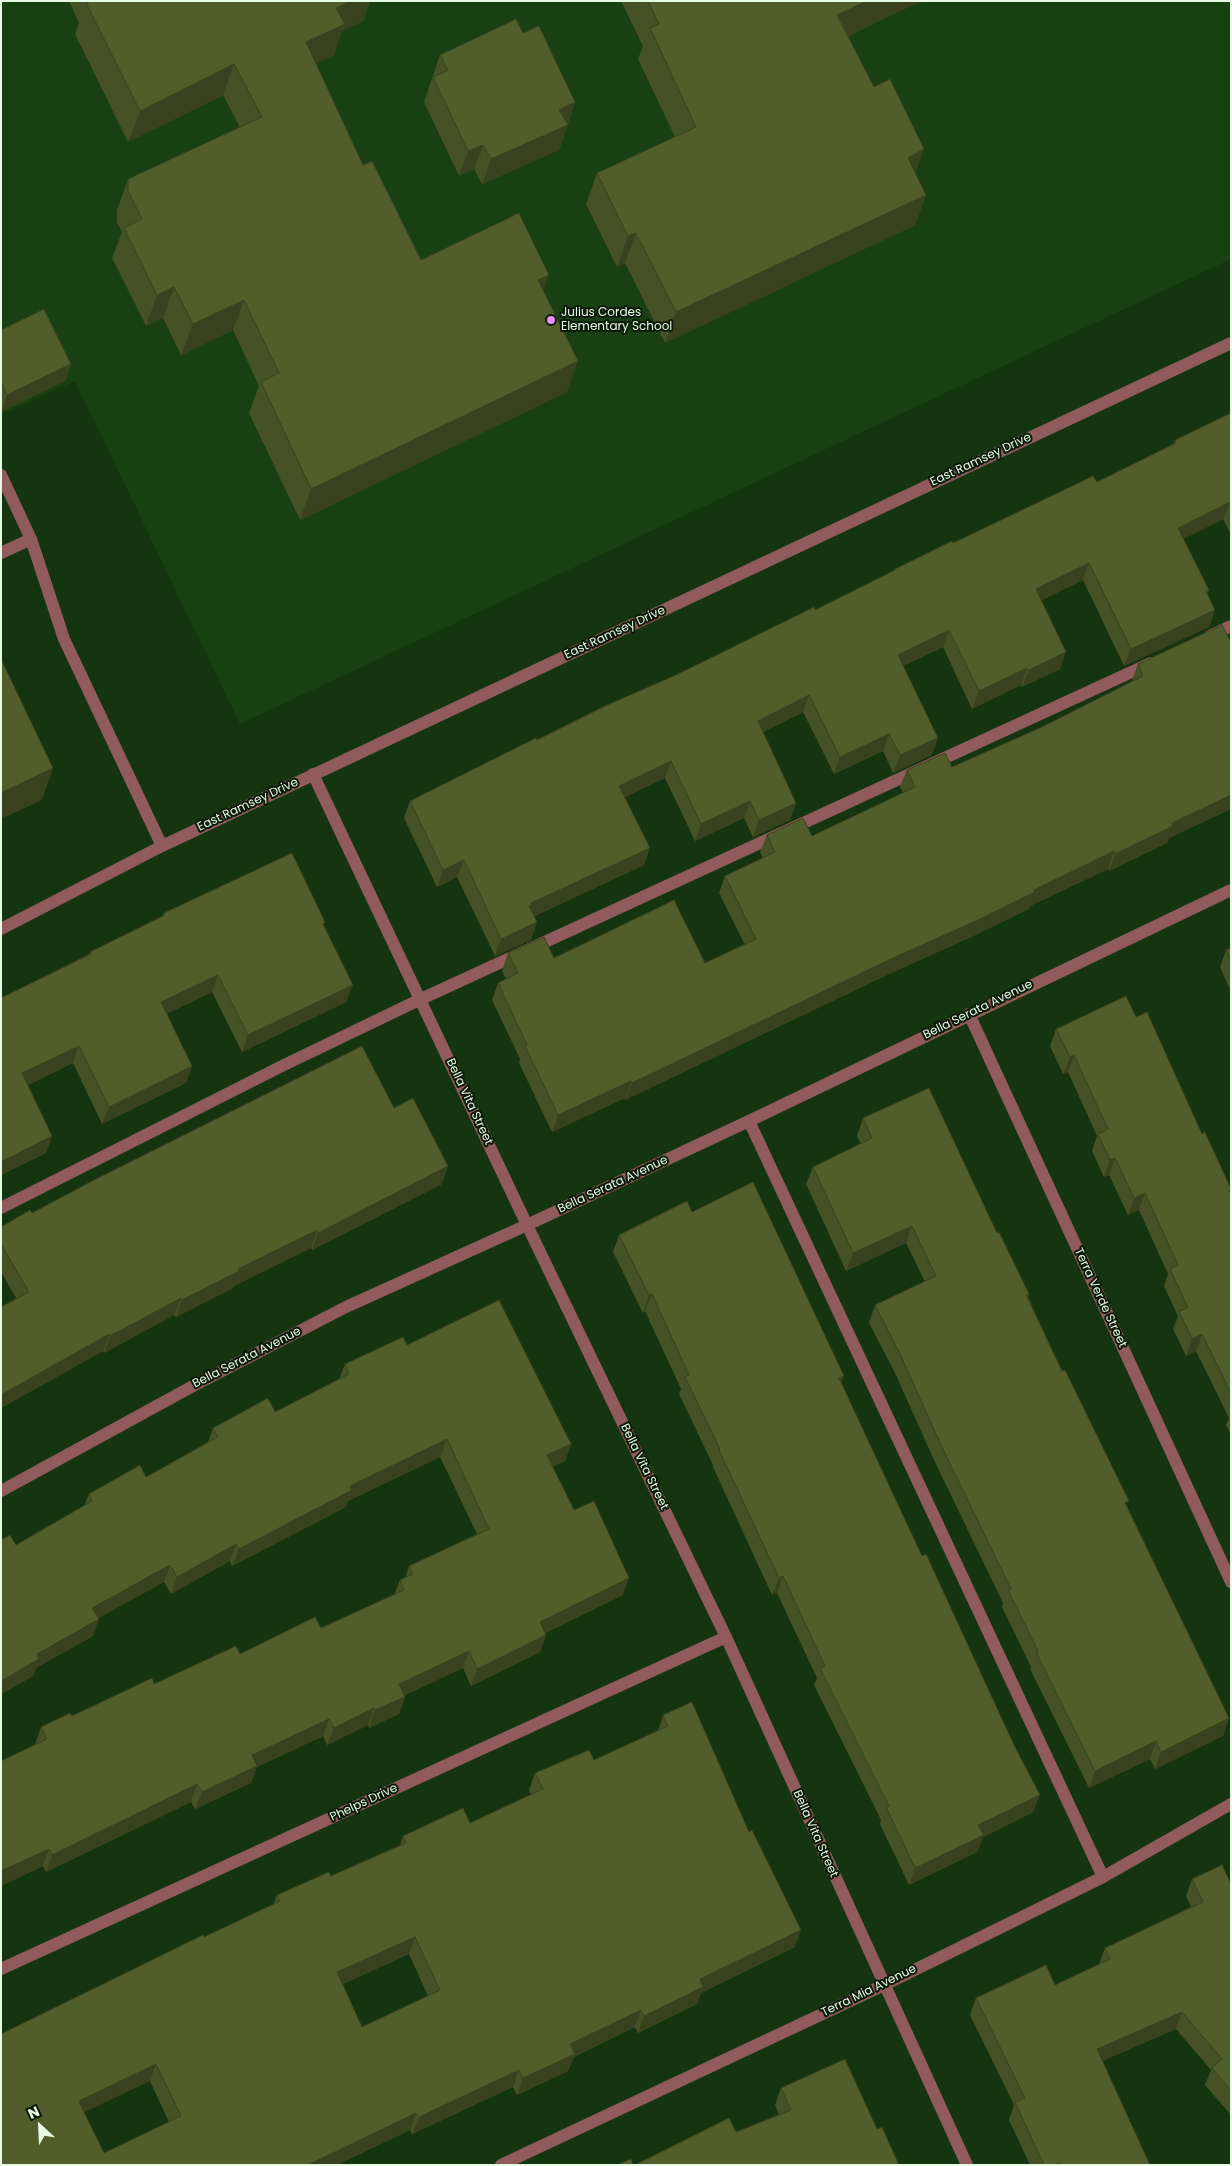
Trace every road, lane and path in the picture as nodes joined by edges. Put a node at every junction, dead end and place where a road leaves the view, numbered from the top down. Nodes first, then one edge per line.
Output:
1 (1231, 343) edge
2 (1, 475) edge
3 (31, 539) junction
4 (1, 553) edge
5 (1231, 626) edge
6 (1195, 643) edge
7 (1159, 659) edge
8 (313, 774) junction
9 (162, 846) junction
10 (1231, 890) edge
11 (1, 928) edge
12 (421, 999) junction
13 (969, 1014) junction
14 (749, 1121) junction
15 (1, 1208) edge
16 (527, 1225) junction
17 (1, 1491) edge
18 (1231, 1582) edge
19 (726, 1637) junction
20 (1231, 1804) edge
21 (1103, 1877) junction
22 (1, 1969) edge
23 (884, 1985) junction
24 (501, 2165) edge
25 (967, 2165) edge

1 - 8 street, East Ramsey Drive
2 - 3 street
3 - 4 street
3 - 9 street
5 - 6 street
7 - 12 street
8 - 9 street, East Ramsey Drive
8 - 12 street, Bella Vita Street
9 - 11 street, East Ramsey Drive
10 - 13 street, Bella Serata Avenue
12 - 15 street
12 - 16 street, Bella Vita Street
13 - 14 street, Bella Serata Avenue
13 - 18 street, Terra Verde Street
14 - 16 street, Bella Serata Avenue
14 - 21 street
16 - 17 street, Bella Serata Avenue
16 - 19 street, Bella Vita Street
19 - 22 street, Phelps Drive
19 - 23 street, Bella Vita Street
20 - 21 street, Terra Mia Avenue
21 - 23 street, Terra Mia Avenue
23 - 24 street, Terra Mia Avenue
23 - 25 street, Bella Vita Street

